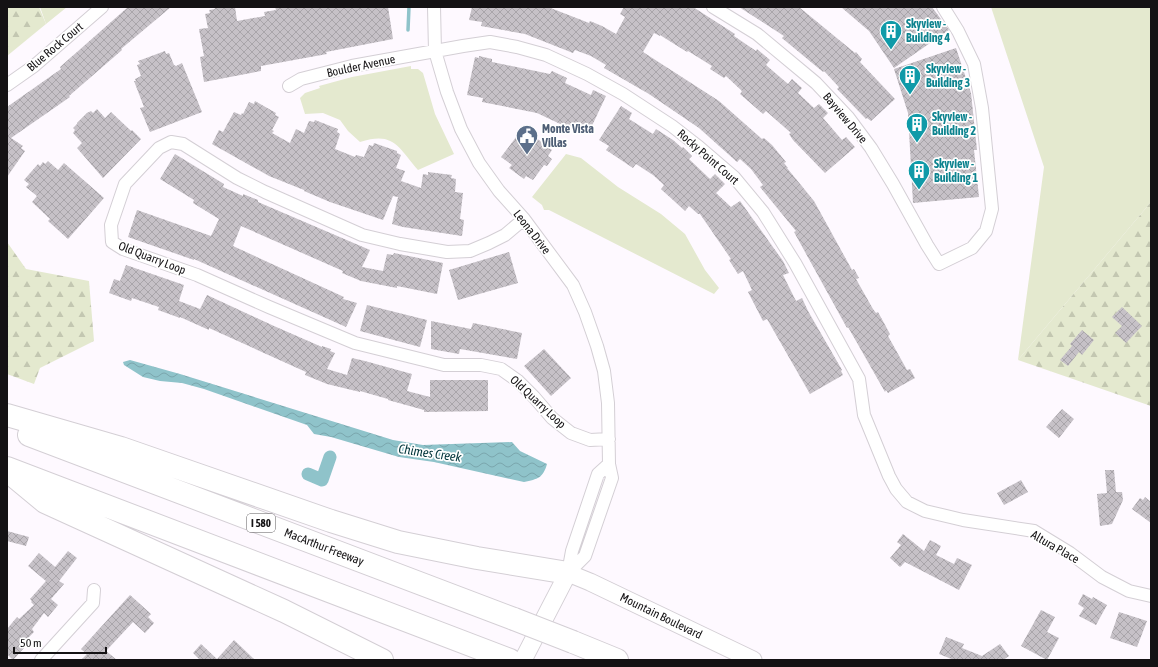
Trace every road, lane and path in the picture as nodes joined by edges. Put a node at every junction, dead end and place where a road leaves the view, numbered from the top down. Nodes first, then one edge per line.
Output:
1 (102, 7) edge
2 (434, 7) edge
3 (713, 7) edge
4 (943, 7) edge
5 (435, 51) junction
6 (7, 85) edge
7 (289, 86) dead end
8 (524, 219) junction
9 (7, 415) edge
10 (7, 427) edge
11 (609, 439) junction
12 (7, 468) edge
13 (7, 471) edge
14 (907, 502) joint
15 (568, 573) junction
16 (94, 590) dead end
17 (1151, 596) edge
18 (502, 657) edge
19 (41, 660) edge
20 (382, 660) edge
21 (523, 660) edge
22 (617, 660) edge
23 (753, 660) edge

1 - 6 street, Blue Rock Court
2 - 5 street, Leona Drive
3 - 4 street, Bayview Drive
5 - 7 street, Boulder Avenue
5 - 8 street, Leona Drive
5 - 14 street, Rocky Point Court
8 - 11 street, Leona Drive
8 - 11 street, Old Quarry Loop
9 - 15 highway
10 - 22 highway, MacArthur Freeway / I 580, bridge
11 - 15 street, Leona Drive
12 - 18 highway
13 - 20 highway
14 - 17 street, Altura Place
15 - 21 main road
15 - 23 main road, Mountain Boulevard
16 - 19 street

